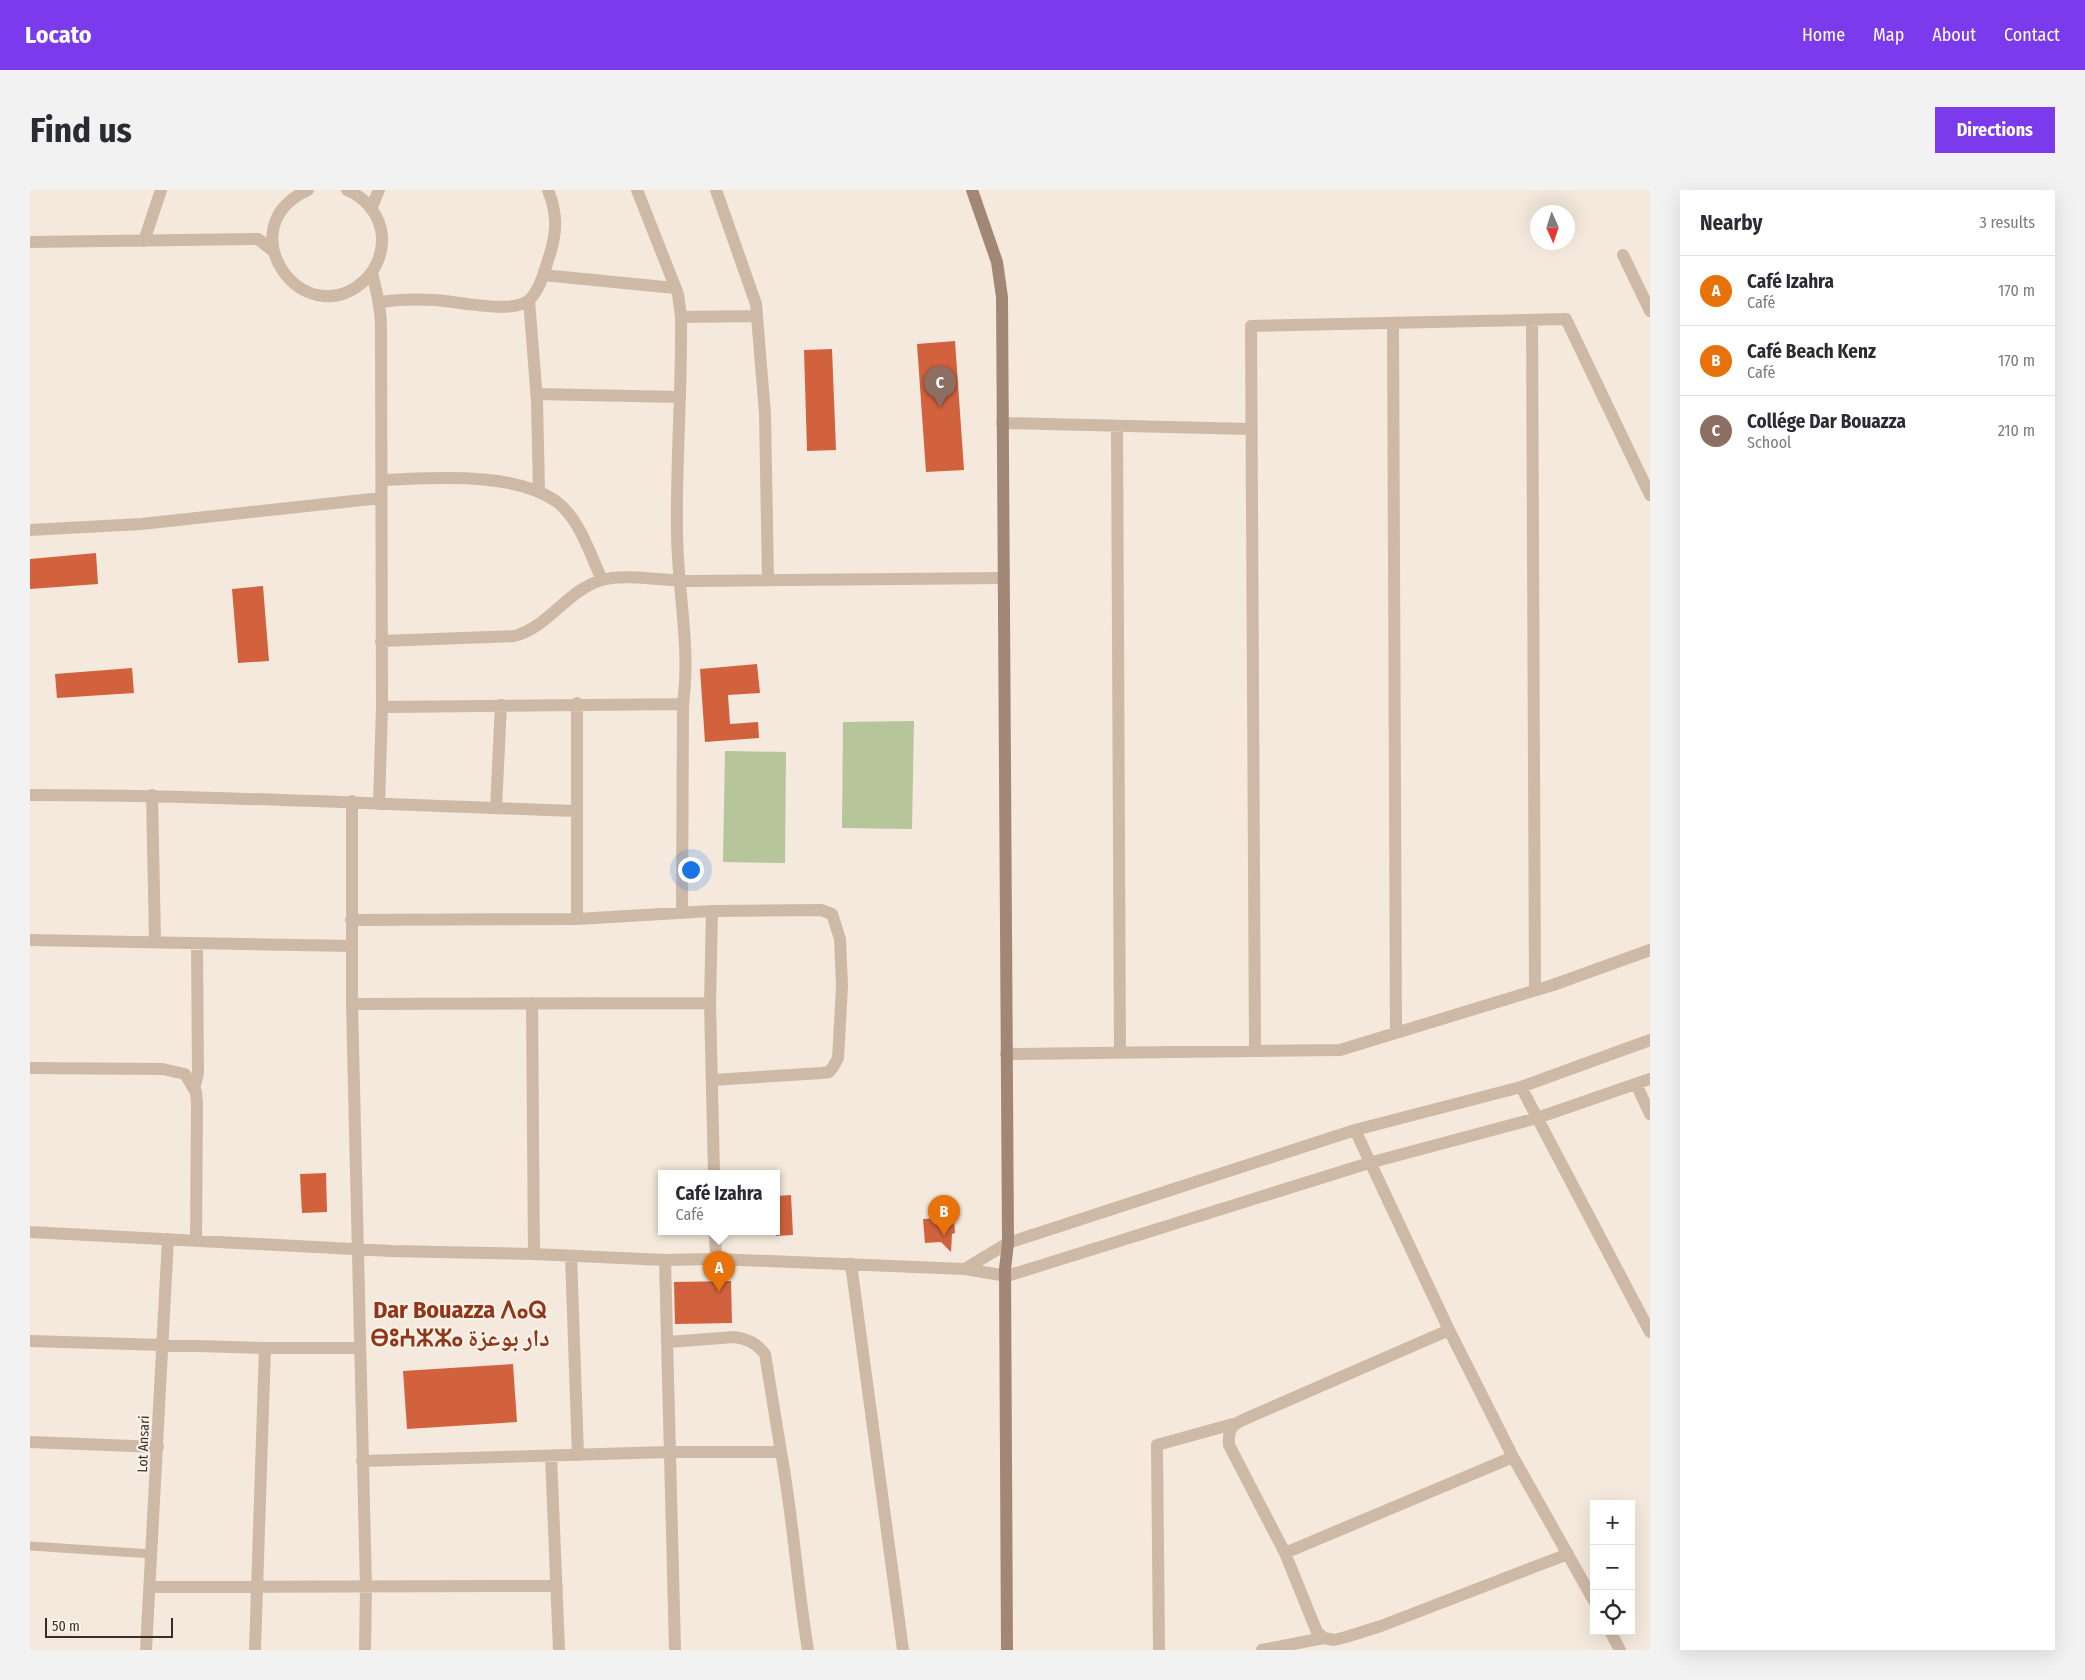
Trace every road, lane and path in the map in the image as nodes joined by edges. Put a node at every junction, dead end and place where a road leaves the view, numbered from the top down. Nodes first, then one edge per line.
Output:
1 (161, 190) edge
2 (308, 190) edge
3 (347, 190) edge
4 (379, 190) edge
5 (548, 190) edge
6 (637, 190) edge
7 (716, 190) edge
8 (972, 190) edge
9 (371, 209) junction
10 (277, 220) junction
11 (258, 239) junction
12 (144, 241) junction
13 (30, 242) edge
14 (273, 251) junction
15 (1623, 255) dead end
16 (372, 272) junction
17 (543, 275) junction
18 (355, 288) junction
19 (676, 288) junction
20 (378, 297) junction
21 (529, 300) junction
22 (1650, 311) edge
23 (756, 316) junction
24 (680, 317) junction
25 (1532, 320) junction
26 (1393, 323) junction
27 (536, 394) junction
28 (680, 396) junction
29 (1002, 424) junction
30 (1117, 426) junction
31 (1251, 429) junction
32 (382, 480) junction
33 (539, 492) junction
34 (1650, 495) edge
35 (381, 498) junction
36 (30, 530) edge
37 (1002, 578) junction
38 (602, 580) junction
39 (768, 580) junction
40 (678, 582) junction
41 (381, 641) junction
42 (577, 704) junction
43 (683, 704) junction
44 (500, 705) junction
45 (382, 707) junction
46 (30, 795) edge
47 (152, 795) junction
48 (352, 801) junction
49 (379, 804) junction
50 (496, 808) junction
51 (577, 811) junction
52 (712, 911) junction
53 (682, 912) junction
54 (578, 919) junction
55 (351, 920) junction
56 (30, 940) edge
57 (155, 942) junction
58 (197, 943) junction
59 (352, 946) junction
60 (1650, 950) edge
61 (1536, 990) junction
62 (532, 1003) junction
63 (710, 1003) junction
64 (352, 1004) junction
65 (1396, 1033) junction
66 (1650, 1040) edge
67 (1255, 1049) junction
68 (1120, 1052) junction
69 (1006, 1054) junction
70 (30, 1068) edge
71 (1650, 1079) edge
72 (712, 1080) junction
73 (1636, 1084) junction
74 (1521, 1088) junction
75 (194, 1089) junction
76 (1650, 1114) edge
77 (1537, 1118) junction
78 (1355, 1130) junction
79 (1369, 1163) junction
80 (714, 1170) edge
81 (30, 1232) edge
82 (715, 1235) edge
83 (168, 1239) junction
84 (196, 1241) junction
85 (1008, 1243) junction
86 (359, 1249) junction
87 (534, 1254) junction
88 (571, 1256) junction
89 (716, 1258) junction
90 (665, 1260) junction
91 (852, 1264) junction
92 (965, 1269) junction
93 (1007, 1276) junction
94 (1449, 1330) junction
95 (1650, 1332) edge
96 (30, 1341) edge
97 (668, 1342) junction
98 (161, 1346) junction
99 (265, 1348) junction
100 (360, 1348) junction
101 (1233, 1424) junction
102 (30, 1442) edge
103 (158, 1446) junction
104 (668, 1452) junction
105 (780, 1452) junction
106 (551, 1456) junction
107 (578, 1456) junction
108 (1513, 1457) junction
109 (362, 1461) junction
110 (30, 1546) edge
111 (1285, 1553) junction
112 (152, 1554) junction
113 (1568, 1554) junction
114 (557, 1586) junction
115 (257, 1587) junction
116 (150, 1588) junction
117 (366, 1588) junction
118 (1590, 1594) edge
119 (1612, 1635) edge
120 (1324, 1638) junction
121 (146, 1650) edge
122 (255, 1650) edge
123 (364, 1650) edge
124 (559, 1650) edge
125 (675, 1650) edge
126 (808, 1650) edge
127 (903, 1650) edge
128 (1008, 1650) edge
129 (1159, 1650) edge
130 (1262, 1650) edge
131 (1620, 1650) edge

1 - 12 street
2 - 10 street
3 - 9 street
4 - 9 street
5 - 17 street
6 - 19 street
7 - 23 street
8 - 29 street
9 - 16 street
10 - 11 street
10 - 14 street
11 - 12 street
11 - 14 street
12 - 13 street
14 - 18 street
15 - 22 street
16 - 18 street
16 - 20 street
17 - 19 street
17 - 21 street
18 - 20 street
19 - 24 street
20 - 21 street
20 - 32 street
21 - 27 street
23 - 24 street
23 - 39 street
24 - 28 street
25 - 26 street
25 - 34 street
25 - 61 street
26 - 31 street
26 - 65 street
27 - 28 street
27 - 33 street
28 - 40 street
29 - 30 street
29 - 37 street
30 - 31 street
30 - 68 street
31 - 67 street
32 - 33 street
32 - 35 street
33 - 38 street
35 - 36 street
35 - 41 street
37 - 39 street
37 - 69 street
38 - 40 street
38 - 41 street
39 - 40 street
40 - 43 street
41 - 45 street
42 - 43 street
42 - 44 street
42 - 51 street
43 - 53 street
44 - 45 street
44 - 50 street
45 - 49 street
46 - 47 street
47 - 48 street
47 - 57 street
48 - 49 street
48 - 55 street
49 - 50 street
50 - 51 street
51 - 54 street
52 - 53 street
52 - 63 street
52 - 72 street
53 - 54 street
54 - 55 street
55 - 59 street
56 - 57 street
57 - 58 street
58 - 59 street
58 - 75 street
59 - 64 street
60 - 61 street
61 - 65 street
62 - 63 street
62 - 64 street
62 - 87 street
63 - 72 street
64 - 86 street
65 - 67 street
66 - 74 street
67 - 68 street
68 - 69 street
69 - 85 street
70 - 75 street
71 - 73 street
72 - 80 street
73 - 76 street
73 - 77 street
74 - 77 street
74 - 78 street
75 - 84 street
77 - 79 street
77 - 95 street
78 - 79 street
78 - 85 street
79 - 93 street
79 - 94 street
81 - 83 street
82 - 89 street
83 - 84 street
83 - 98 street, Lot Ansari
84 - 86 street
85 - 92 street
85 - 93 street
86 - 87 street
86 - 100 street
87 - 88 street
88 - 90 street
88 - 107 street
89 - 90 street
89 - 91 street
90 - 97 street
91 - 92 street
91 - 127 street
92 - 93 street
93 - 128 street
94 - 101 street
94 - 108 street
96 - 98 street
97 - 104 street
97 - 105 street
98 - 99 street
98 - 103 street, Lot Ansari
99 - 100 street
99 - 115 street
100 - 109 street
101 - 111 street
101 - 129 street
102 - 103 street
103 - 112 street, Lot Ansari
104 - 105 street
104 - 107 street
104 - 125 street
105 - 126 street
106 - 107 street
106 - 109 street
106 - 114 street
108 - 111 street
108 - 113 street
109 - 117 street
110 - 112 lane
111 - 120 street
112 - 116 street, Lot Ansari
113 - 118 street
113 - 120 street
114 - 117 street
114 - 124 street
115 - 116 street
115 - 117 street
115 - 122 street
116 - 121 street, Lot Ansari
117 - 123 street
119 - 131 street
120 - 130 street

